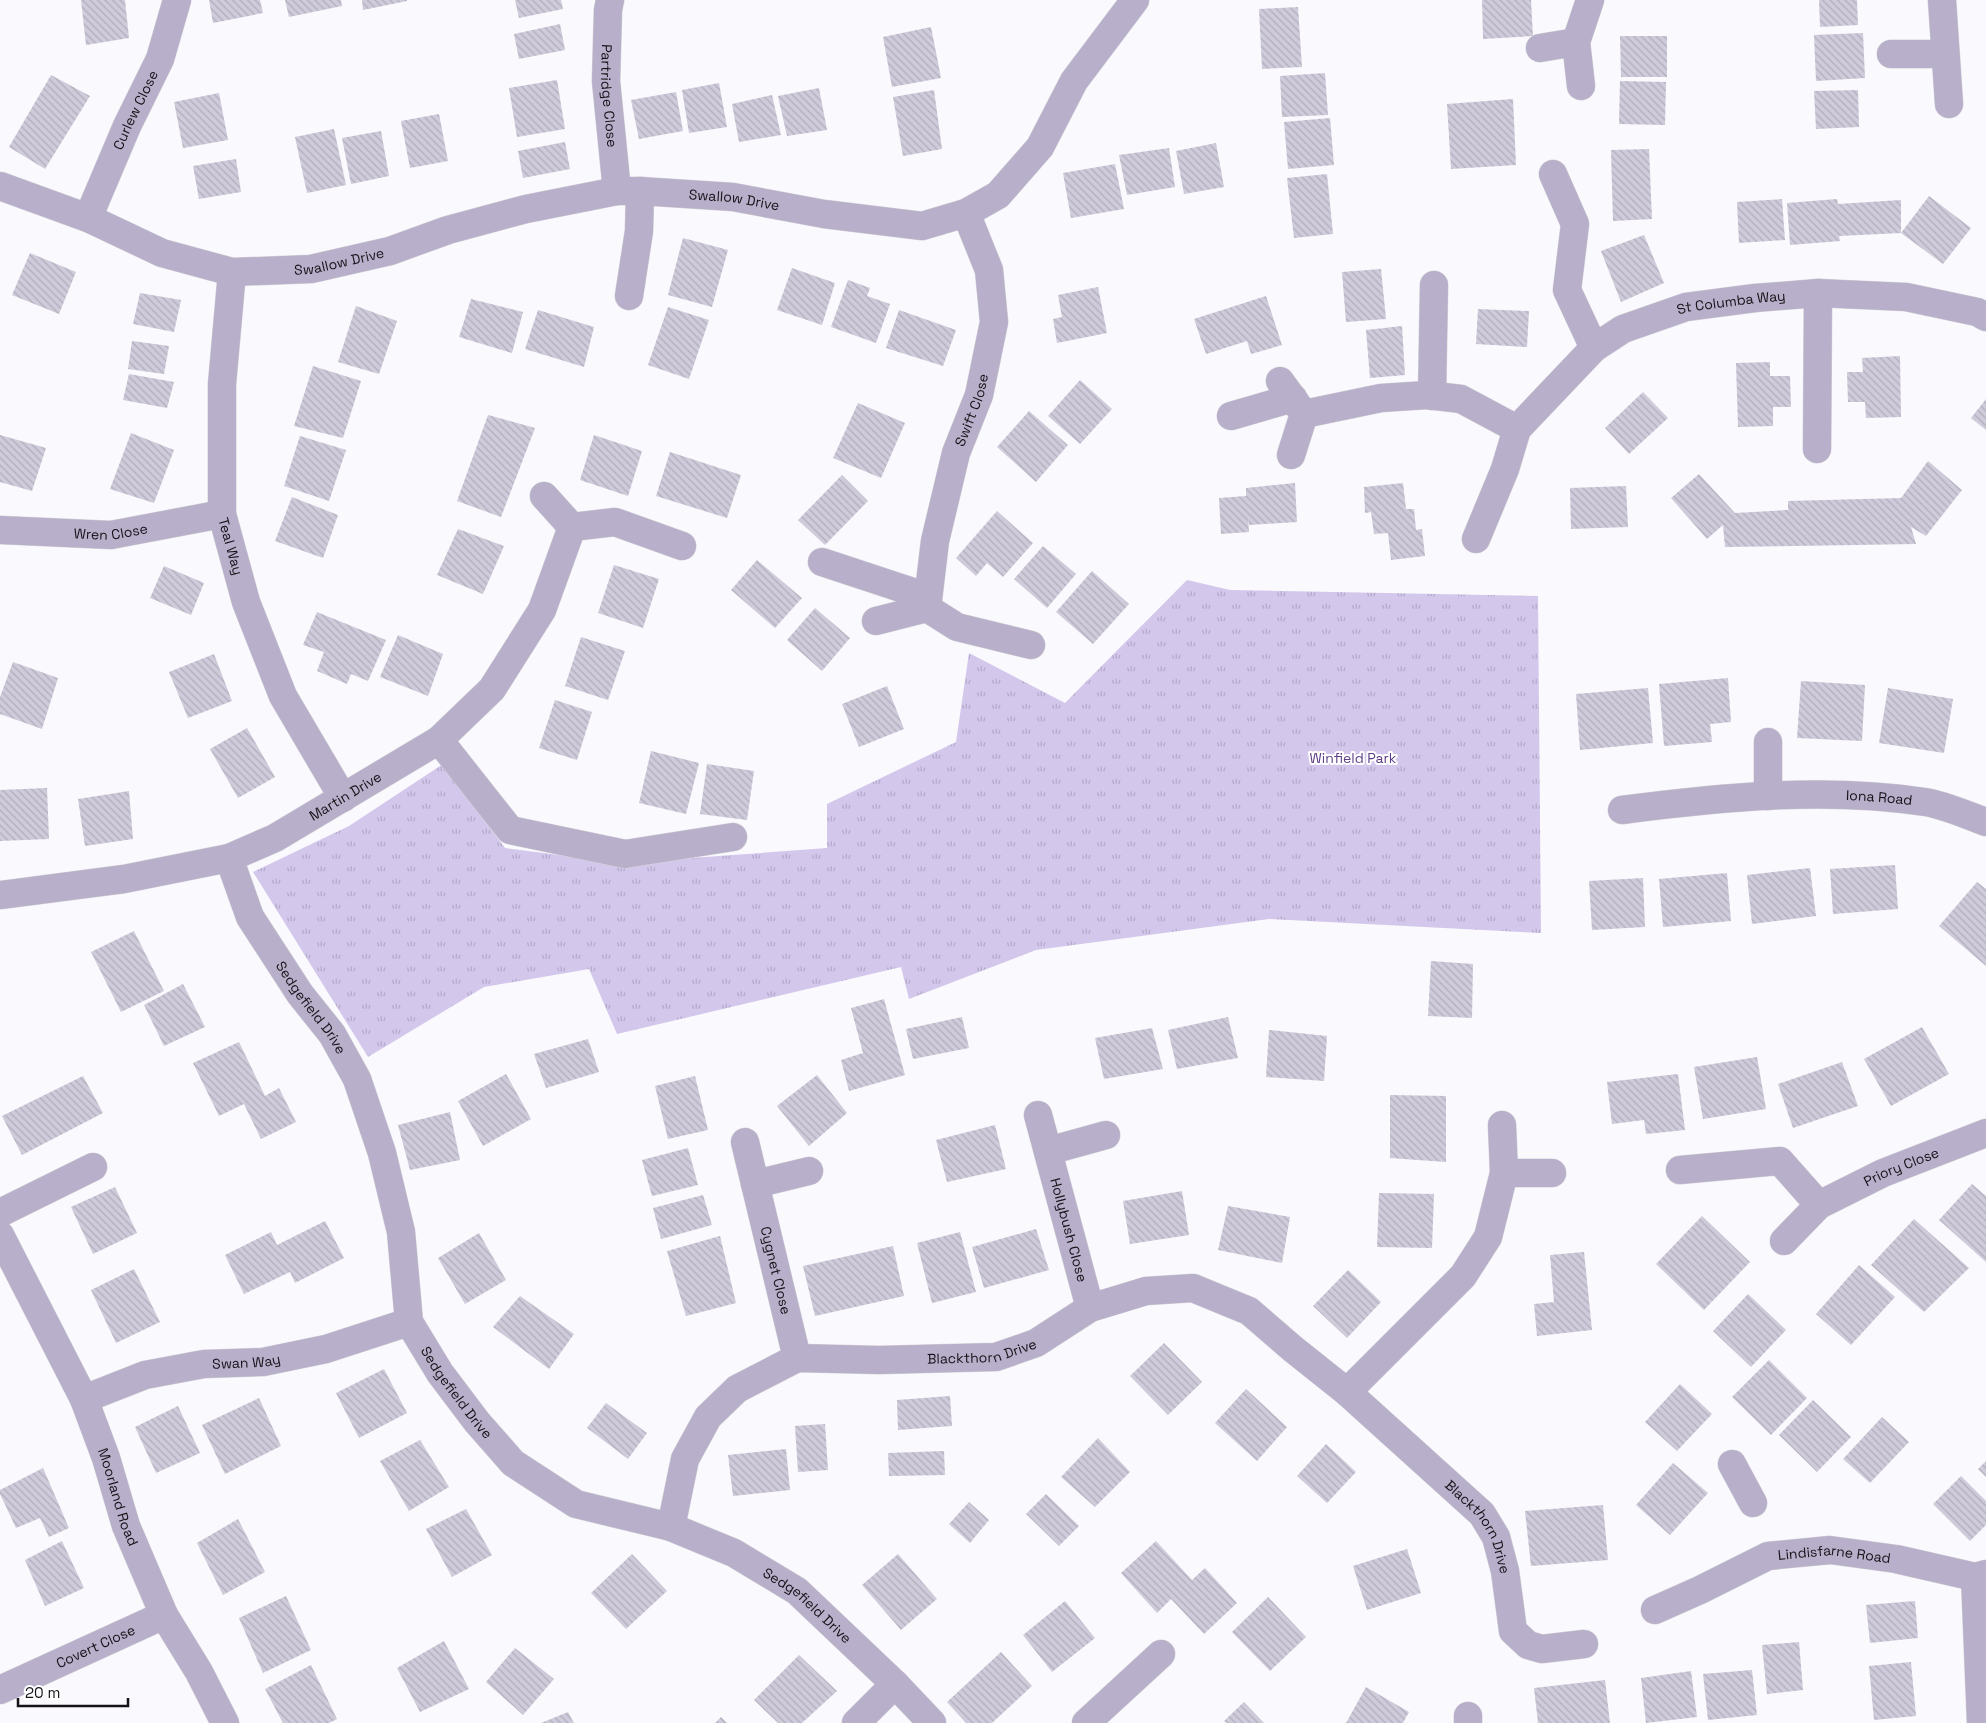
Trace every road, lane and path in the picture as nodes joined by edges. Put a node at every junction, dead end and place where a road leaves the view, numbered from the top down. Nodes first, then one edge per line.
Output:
1 (177, 0) edge
2 (610, 0) edge
3 (1135, 0) edge
4 (1590, 0) edge
5 (1942, 0) edge
6 (1576, 42) junction
7 (1540, 48) dead end
8 (1890, 54) dead end
9 (1946, 54) junction
10 (1580, 86) dead end
11 (1949, 104) dead end
12 (1553, 174) dead end
13 (0, 186) edge
14 (629, 191) junction
15 (966, 213) junction
16 (88, 218) junction
17 (232, 272) junction
18 (1434, 285) dead end
19 (1818, 293) junction
20 (629, 296) dead end
21 (1986, 317) edge
22 (1594, 348) junction
23 (1432, 396) junction
24 (1292, 398) junction
25 (1231, 416) dead end
26 (1517, 429) junction
27 (1817, 449) dead end
28 (1291, 455) dead end
29 (544, 496) dead end
30 (222, 514) junction
31 (572, 527) junction
32 (0, 530) edge
33 (1476, 539) dead end
34 (682, 546) dead end
35 (822, 562) dead end
36 (927, 603) junction
37 (876, 621) dead end
38 (1031, 645) dead end
39 (439, 740) junction
40 (1768, 742) dead end
41 (1768, 796) junction
42 (343, 798) junction
43 (1622, 810) dead end
44 (1986, 822) edge
45 (733, 837) dead end
46 (229, 858) junction
47 (0, 895) edge
48 (1038, 1115) dead end
49 (1502, 1125) dead end
50 (1986, 1134) edge
51 (1106, 1135) dead end
52 (745, 1142) dead end
53 (1048, 1151) junction
54 (93, 1167) dead end
55 (1680, 1170) dead end
56 (809, 1172) dead end
57 (1552, 1173) dead end
58 (1504, 1174) junction
59 (755, 1184) junction
60 (1819, 1204) junction
61 (0, 1213) edge
62 (0, 1235) edge
63 (1784, 1241) dead end
64 (8, 1272) edge
65 (1090, 1308) junction
66 (409, 1322) junction
67 (797, 1358) junction
68 (1347, 1392) junction
69 (84, 1399) junction
70 (1732, 1464) dead end
71 (1753, 1503) dead end
72 (671, 1527) junction
73 (1981, 1576) edge
74 (1655, 1610) dead end
75 (164, 1615) junction
76 (1584, 1644) dead end
77 (1161, 1654) dead end
78 (894, 1684) junction
79 (0, 1690) edge
80 (1089, 1722) edge
81 (225, 1723) edge
82 (856, 1723) edge
83 (932, 1723) edge
84 (1981, 1723) edge

1 - 16 street, Curlew Close
2 - 14 street, Partridge Close
3 - 15 street, Swallow Drive
4 - 6 street
5 - 9 street
6 - 7 street
6 - 10 street
8 - 9 street
9 - 11 street
12 - 22 street
13 - 16 street
14 - 15 street, Swallow Drive
14 - 17 street, Swallow Drive
14 - 20 street, Partridge Close
15 - 36 street, Swift Close
16 - 17 street
17 - 30 street, Teal Way
18 - 23 street
19 - 21 street, St Columba Way
19 - 22 street, St Columba Way
19 - 27 street
22 - 26 street, St Columba Way
23 - 24 street
23 - 26 street
24 - 25 street
24 - 28 street
26 - 33 street, St Columba Way
29 - 31 street
30 - 32 street, Wren Close
30 - 42 street, Teal Way
31 - 34 street
31 - 39 street, Martin Drive
35 - 36 street
36 - 37 street
36 - 38 street
39 - 42 street, Martin Drive
39 - 45 street
40 - 41 street
41 - 43 street, Iona Road
41 - 44 street, Iona Road
42 - 46 street, Martin Drive
46 - 47 street, Martin Drive
46 - 66 street, Sedgefield Drive
48 - 53 street, Hollybush Close
49 - 58 street
50 - 60 street, Priory Close
51 - 53 street
52 - 59 street, Cygnet Close
53 - 65 street, Hollybush Close
54 - 61 street
55 - 60 street
56 - 59 street
57 - 58 street
58 - 68 street
59 - 67 street, Cygnet Close
60 - 63 street, Priory Close
62 - 64 street, Moorland Road
64 - 69 street, Moorland Road
65 - 67 street, Blackthorn Drive
65 - 68 street, Blackthorn Drive
66 - 69 street, Swan Way
66 - 72 street, Sedgefield Drive
67 - 72 street, Blackthorn Drive
68 - 76 street, Blackthorn Drive
69 - 75 street, Moorland Road
70 - 71 street
72 - 78 street, Sedgefield Drive
73 - 74 street, Lindisfarne Road
73 - 84 street, Lindisfarne Road
75 - 79 street, Covert Close
75 - 81 street, Moorland Road
77 - 80 street
78 - 82 street
78 - 83 street, Sedgefield Drive

